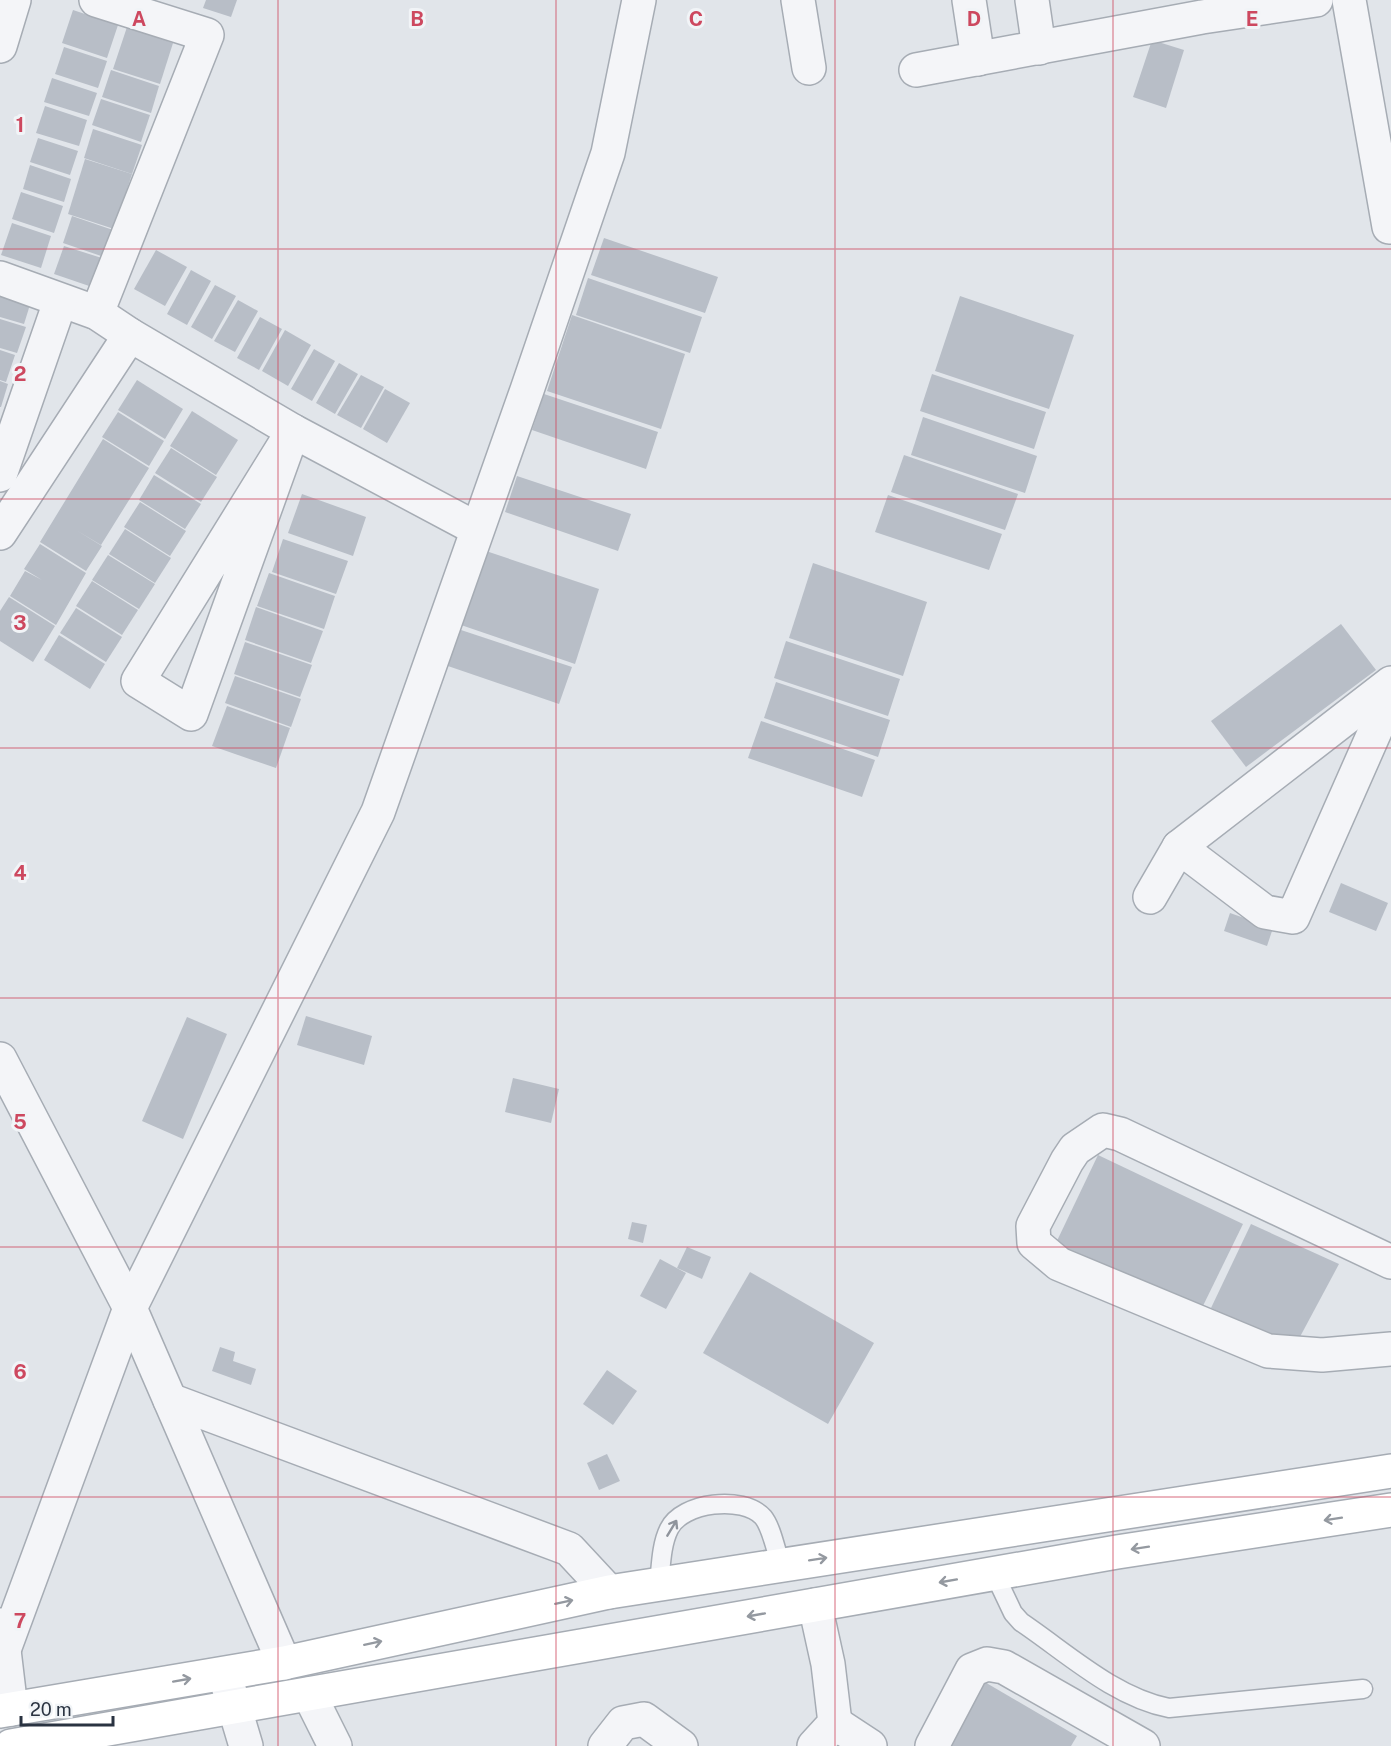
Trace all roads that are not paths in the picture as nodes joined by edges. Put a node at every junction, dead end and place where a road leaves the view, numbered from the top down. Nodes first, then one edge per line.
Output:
1 (14, 0) edge
2 (96, 0) edge
3 (639, 0) edge
4 (798, 0) edge
5 (969, 0) edge
6 (1032, 0) edge
7 (1316, 0) edge
8 (1349, 0) edge
9 (1260, 4) edge
10 (1201, 8) edge
11 (0, 46) edge
12 (1039, 48) junction
13 (978, 59) junction
14 (809, 68) dead end
15 (916, 70) dead end
16 (1389, 226) dead end
17 (0, 278) edge
18 (60, 302) junction
19 (97, 313) junction
20 (130, 335) junction
21 (293, 431) junction
22 (0, 475) edge
23 (477, 529) junction
24 (0, 533) edge
25 (1391, 683) edge
26 (1391, 695) edge
27 (1179, 847) junction
28 (1150, 897) dead end
29 (0, 1059) edge
30 (1391, 1262) edge
31 (130, 1308) junction
32 (1391, 1349) edge
33 (170, 1400) junction
34 (1391, 1471) edge
35 (1391, 1510) edge
36 (781, 1565) junction
37 (994, 1573) junction
38 (659, 1584) junction
39 (609, 1592) junction
40 (815, 1605) junction
41 (2, 1633) edge
42 (284, 1663) junction
43 (224, 1673) junction
44 (1363, 1689) dead end
45 (309, 1694) junction
46 (236, 1706) junction
47 (6, 1710) edge
48 (825, 1735) edge
49 (11, 1746) edge
50 (246, 1746) edge
51 (335, 1746) edge
52 (605, 1746) edge
53 (681, 1746) edge
54 (870, 1746) edge
55 (932, 1746) edge
56 (1143, 1746) edge

1 - 11 street
2 - 19 street
3 - 23 street
4 - 14 street
5 - 13 street
6 - 12 street
7 - 9 street
8 - 16 street
9 - 10 street
10 - 12 street
12 - 13 street
13 - 15 street
17 - 18 street
18 - 19 street
18 - 22 street
19 - 20 street
20 - 21 street
20 - 24 street
21 - 21 street
21 - 23 street
23 - 31 street
25 - 27 street
26 - 27 street
27 - 28 street
29 - 31 street
30 - 32 street
31 - 33 street
31 - 41 street
33 - 39 street
33 - 42 street
36 -> 34 street
35 -> 37 street
36 - 38 street
38 -> 36 lane
37 -> 40 street
37 - 44 lane
38 - 39 street
42 -> 39 street
40 -> 45 street
40 - 48 street
41 - 47 street
42 - 43 street
43 - 46 street
47 -> 43 street
45 - 46 street
45 - 51 street
46 - 49 street
46 - 50 street
48 - 54 street
52 - 53 street
55 - 56 street

